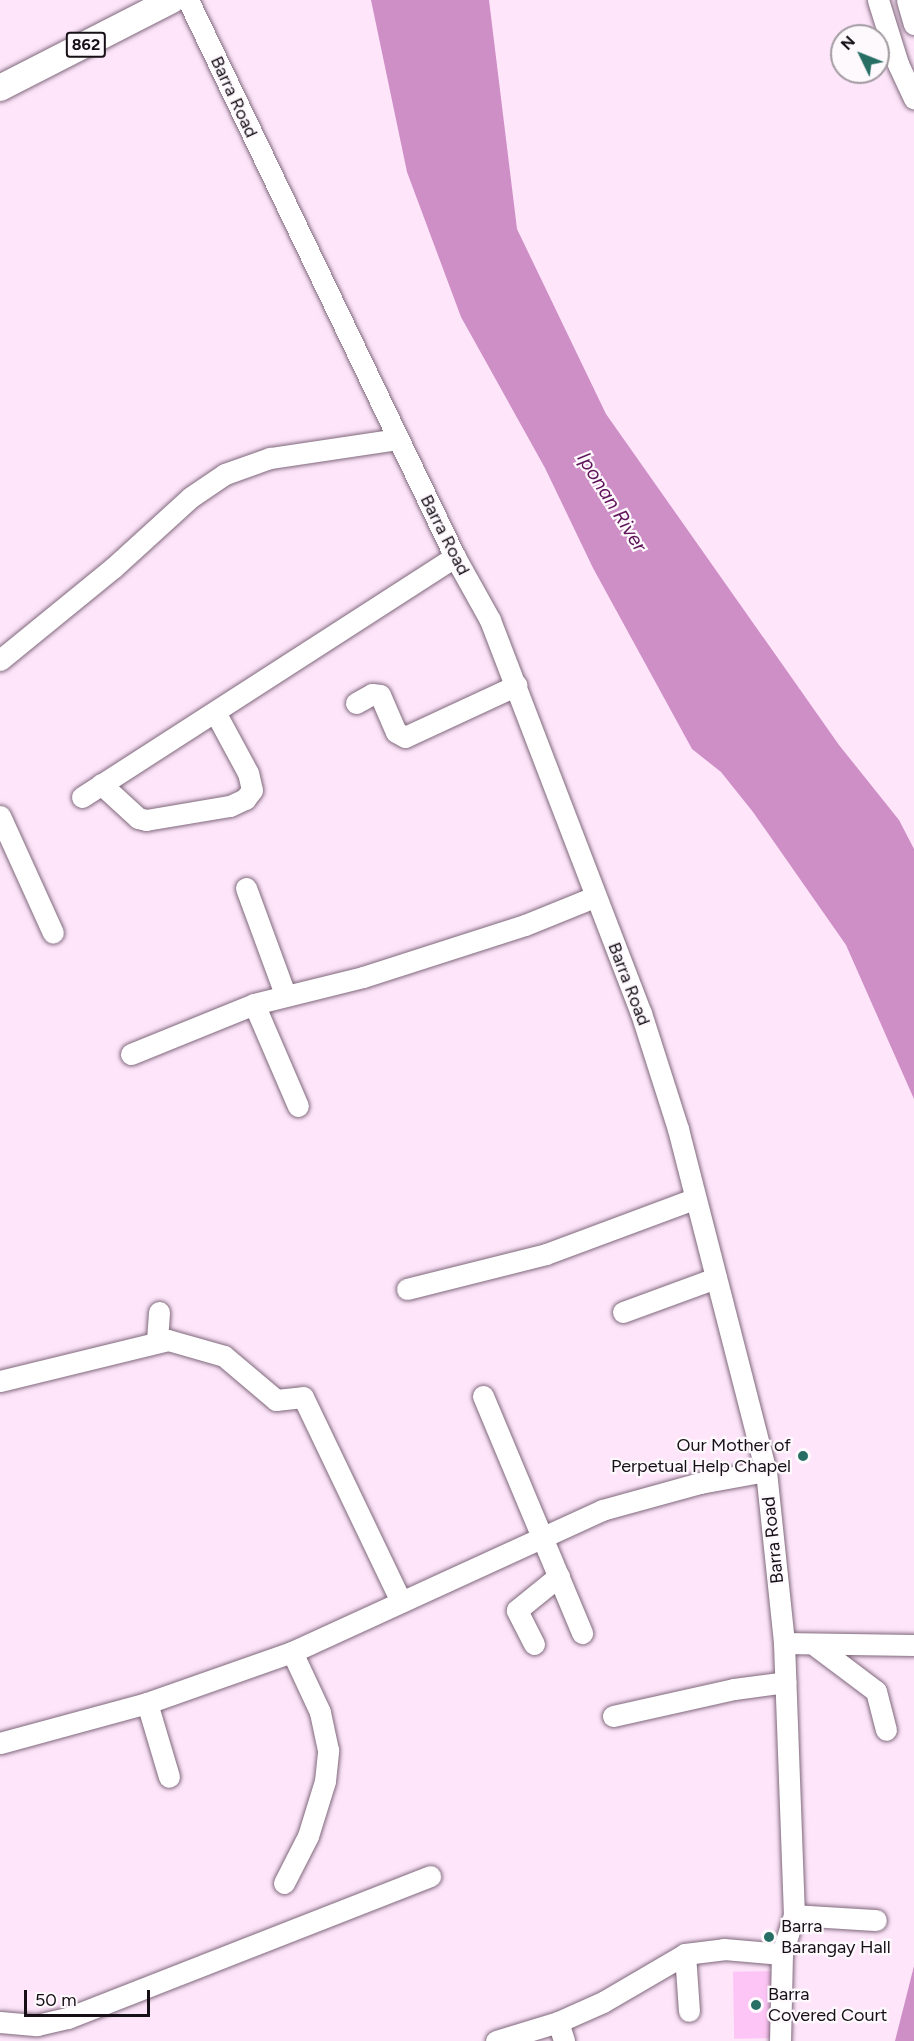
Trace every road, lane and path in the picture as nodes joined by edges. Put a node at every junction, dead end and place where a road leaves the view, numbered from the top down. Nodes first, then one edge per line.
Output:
1 (172, 0) edge
2 (188, 0) edge
3 (878, 0) edge
4 (907, 0) edge
5 (914, 24) edge
6 (0, 88) edge
7 (914, 99) edge
8 (397, 439) junction
9 (455, 557) junction
10 (0, 660) edge
11 (517, 686) junction
12 (356, 703) dead end
13 (215, 712) junction
14 (101, 784) junction
15 (82, 797) dead end
16 (0, 816) edge
17 (246, 888) dead end
18 (594, 897) junction
19 (53, 933) dead end
20 (285, 994) junction
21 (254, 1004) junction
22 (131, 1054) dead end
23 (298, 1106) dead end
24 (694, 1199) junction
25 (716, 1278) junction
26 (407, 1289) dead end
27 (159, 1312) dead end
28 (622, 1312) dead end
29 (157, 1341) junction
30 (0, 1381) edge
31 (483, 1396) dead end
32 (766, 1471) junction
33 (543, 1535) junction
34 (559, 1576) junction
35 (401, 1602) junction
36 (582, 1633) dead end
37 (784, 1643) junction
38 (534, 1644) dead end
39 (914, 1645) edge
40 (816, 1646) junction
41 (292, 1652) junction
42 (786, 1682) junction
43 (147, 1703) junction
44 (613, 1716) dead end
45 (886, 1730) dead end
46 (0, 1743) edge
47 (169, 1777) dead end
48 (430, 1876) dead end
49 (284, 1883) dead end
50 (794, 1915) junction
51 (876, 1920) dead end
52 (685, 1954) junction
53 (782, 1954) junction
54 (689, 2011) dead end
55 (0, 2022) edge
56 (561, 2031) edge
57 (496, 2041) edge
58 (780, 2041) edge

1 - 6 main road, 862
2 - 8 street, Barra Road
3 - 7 street
4 - 5 street
8 - 9 street, Barra Road
8 - 10 street
9 - 11 street, Barra Road
9 - 13 street
11 - 12 street
11 - 18 street, Barra Road
13 - 14 street
13 - 14 street
14 - 15 street
16 - 19 street
17 - 20 street
18 - 20 street
18 - 24 street, Barra Road
20 - 21 street
21 - 22 street
21 - 23 street
24 - 25 street, Barra Road
24 - 26 street
25 - 28 street
25 - 32 street, Barra Road
27 - 29 street
29 - 30 street
29 - 35 street
31 - 33 street
32 - 33 street
32 - 37 street, Barra Road
33 - 34 street
33 - 35 street
34 - 36 street
34 - 38 street
35 - 41 street
37 - 40 street
37 - 42 street, Barra Road
39 - 40 street
40 - 45 street
41 - 43 street
41 - 49 street
42 - 44 street
42 - 50 street, Barra Road
43 - 46 street
43 - 47 street
48 - 55 street
50 - 51 street
50 - 53 street, Barra Road
52 - 53 street
52 - 54 street
52 - 56 street
53 - 58 street, Barra Road
56 - 57 street

